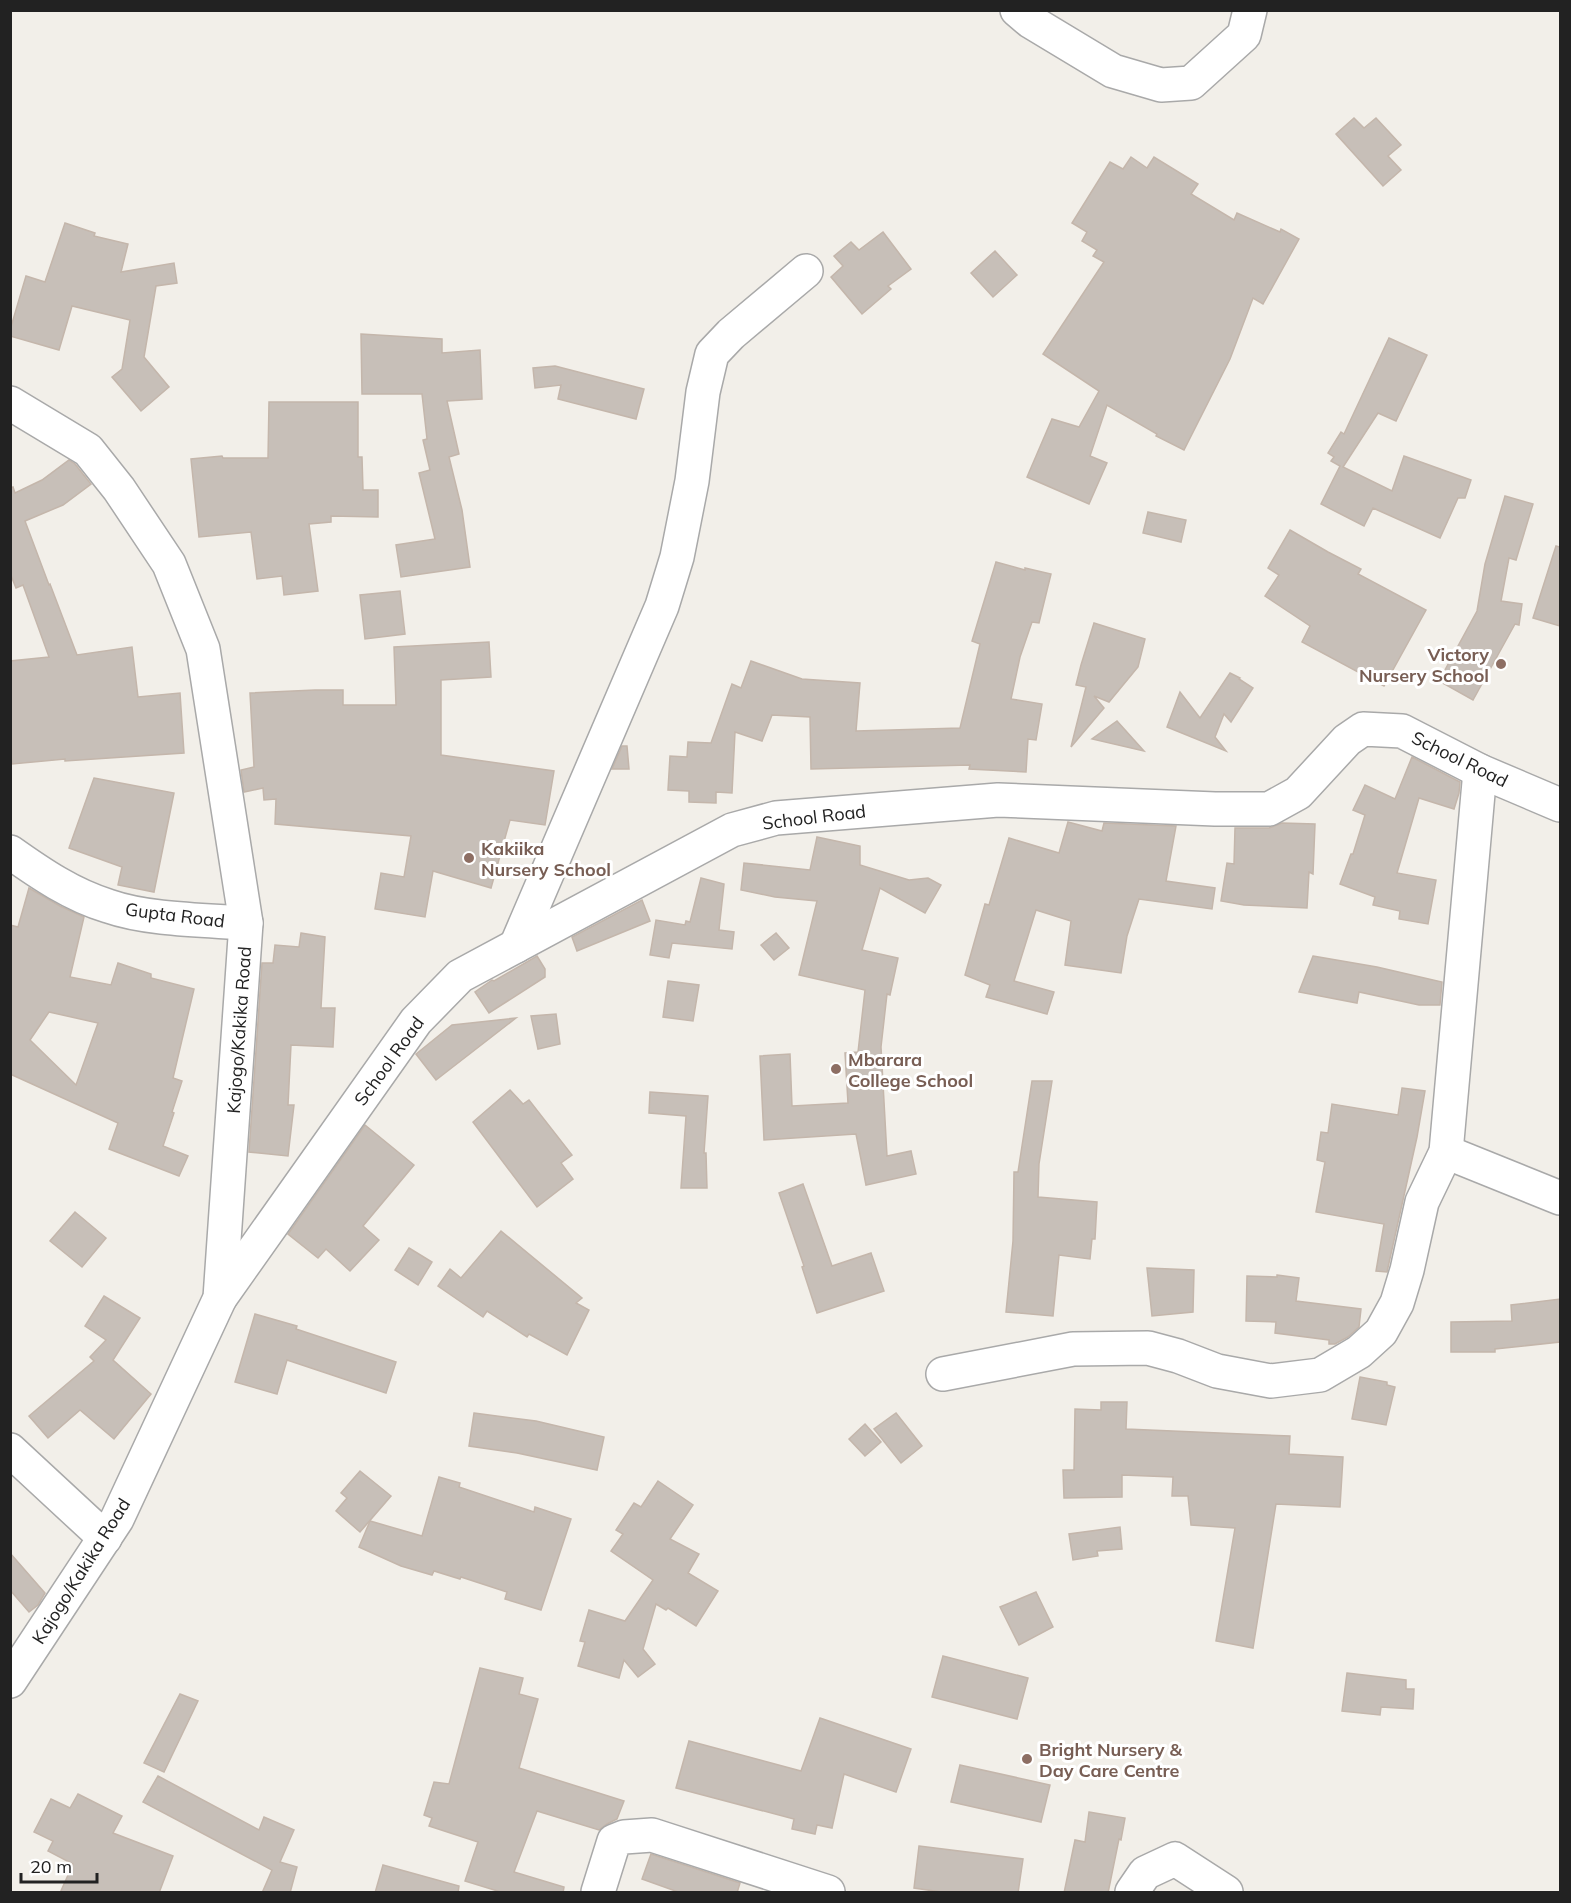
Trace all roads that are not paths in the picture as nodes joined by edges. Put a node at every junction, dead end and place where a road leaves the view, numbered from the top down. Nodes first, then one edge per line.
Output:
1 (1017, 10) edge
2 (1250, 10) edge
3 (806, 271) dead end
4 (10, 403) edge
5 (1480, 771) junction
6 (1560, 805) edge
7 (10, 852) edge
8 (246, 923) junction
9 (516, 946) junction
10 (1446, 1152) junction
11 (1560, 1198) edge
12 (220, 1298) junction
13 (943, 1374) dead end
14 (10, 1450) edge
15 (105, 1538) junction
16 (10, 1681) edge
17 (598, 1893) edge
18 (828, 1893) edge
19 (1132, 1893) edge
20 (1226, 1893) edge

1 - 2 street
3 - 9 street
4 - 8 street, Kajogo/Kakika Road
5 - 6 street, School Road
5 - 9 street, School Road
5 - 10 street
7 - 8 street, Gupta Road
8 - 12 street, Kajogo/Kakika Road
9 - 12 street, School Road
10 - 11 street
10 - 13 street
12 - 15 street, Kajogo/Kakika Road
14 - 15 street
15 - 16 street, Kajogo/Kakika Road
17 - 18 street
19 - 20 street

